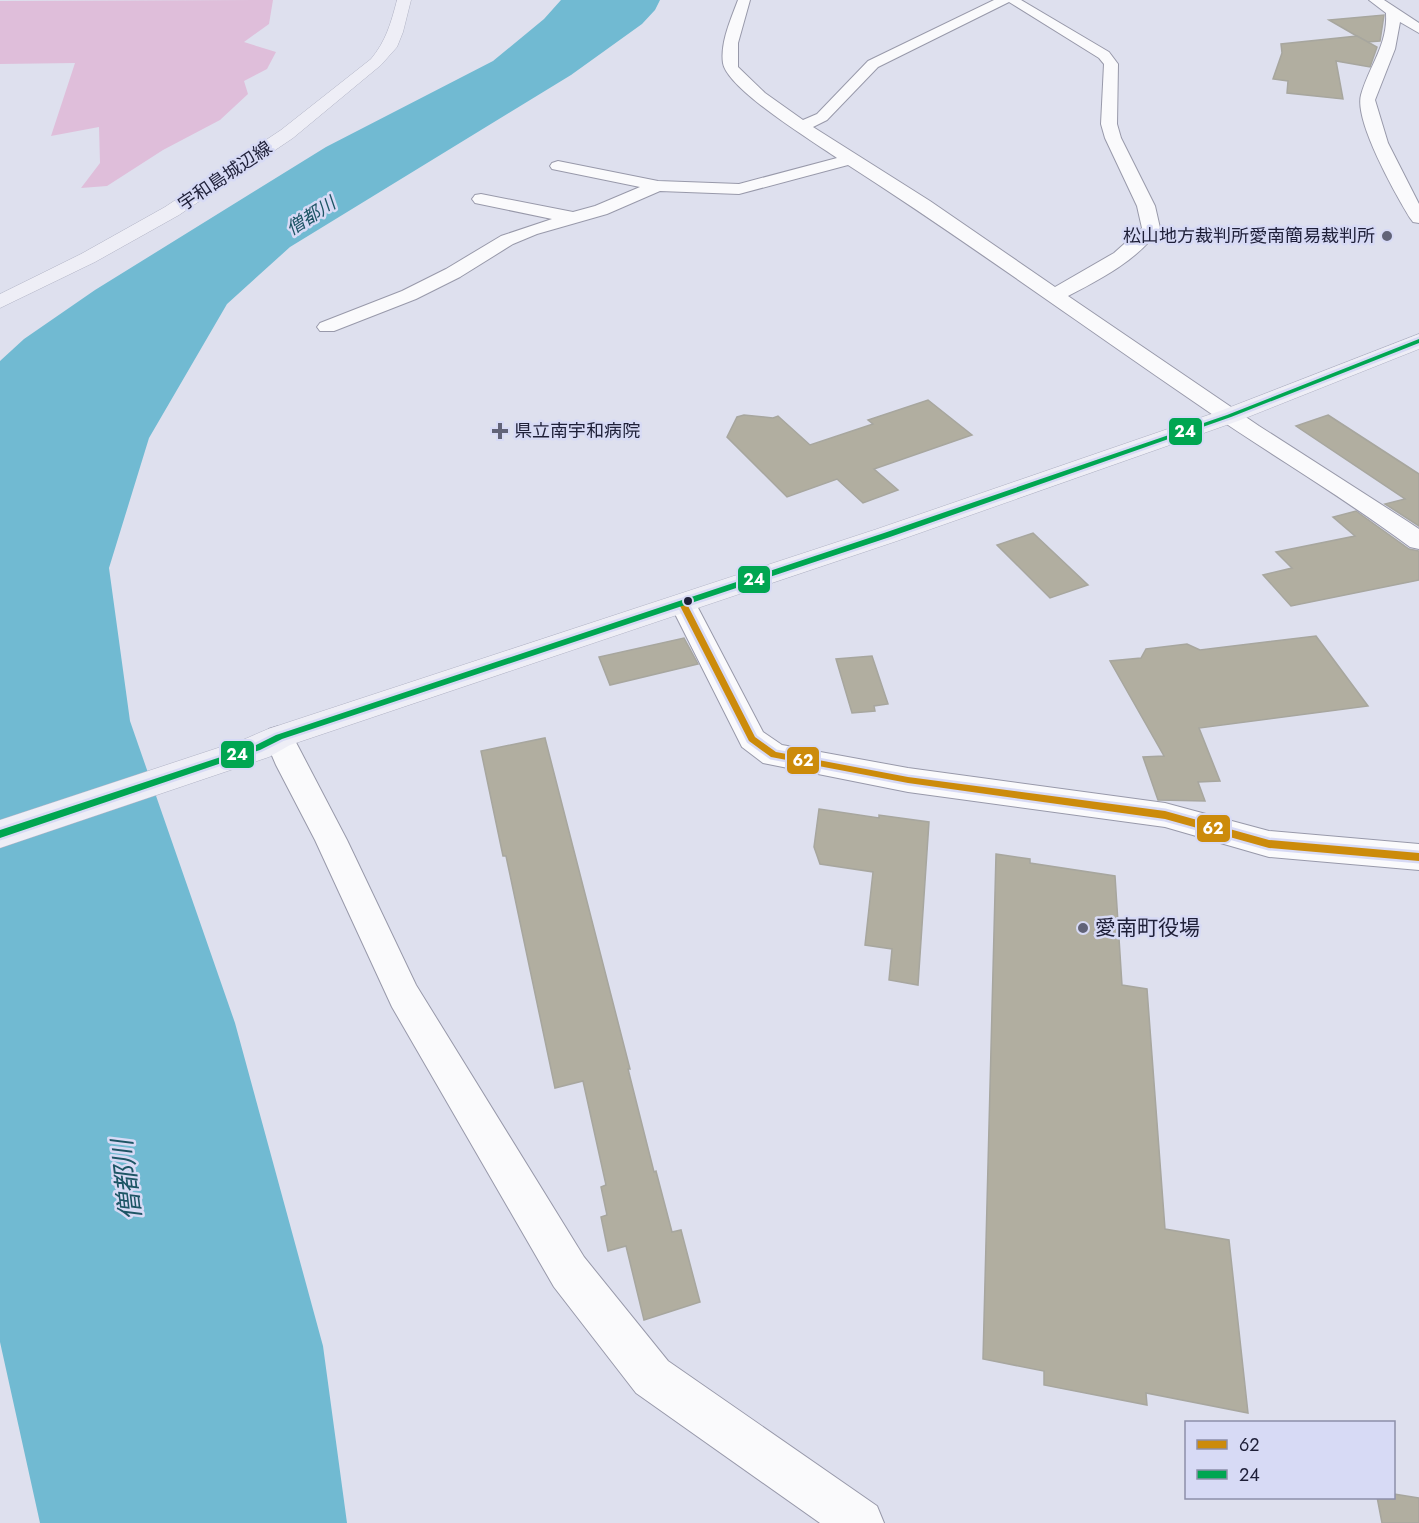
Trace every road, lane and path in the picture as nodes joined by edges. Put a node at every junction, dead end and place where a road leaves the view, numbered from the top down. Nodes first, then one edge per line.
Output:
1 (404, 0) edge
2 (744, 0) edge
3 (1034, 0) edge
4 (1375, 0) edge
5 (1007, 1) edge
6 (1392, 13) junction
7 (1419, 29) edge
8 (803, 126) junction
9 (850, 159) junction
10 (558, 166) dead end
11 (658, 186) junction
12 (481, 199) dead end
13 (573, 218) junction
14 (1419, 218) edge
15 (1054, 295) junction
16 (0, 302) edge
17 (327, 327) dead end
18 (1419, 341) edge
19 (1229, 416) junction
20 (1419, 541) edge
21 (683, 603) junction
22 (268, 743) junction
23 (0, 834) edge
24 (1419, 857) edge
25 (860, 1523) edge

1 - 16 main road, 宇和島城辺線
2 - 8 street
3 - 5 street
4 - 6 street
5 - 8 street
5 - 15 street
6 - 7 street
6 - 14 street
8 - 9 street
9 - 11 street
9 - 15 street
10 - 11 street
11 - 13 street
12 - 13 street
13 - 17 street
15 - 19 street
18 - 19 main road
19 - 20 street
19 - 21 main road
21 - 22 main road
21 - 24 street
22 - 23 main road
22 - 25 street

